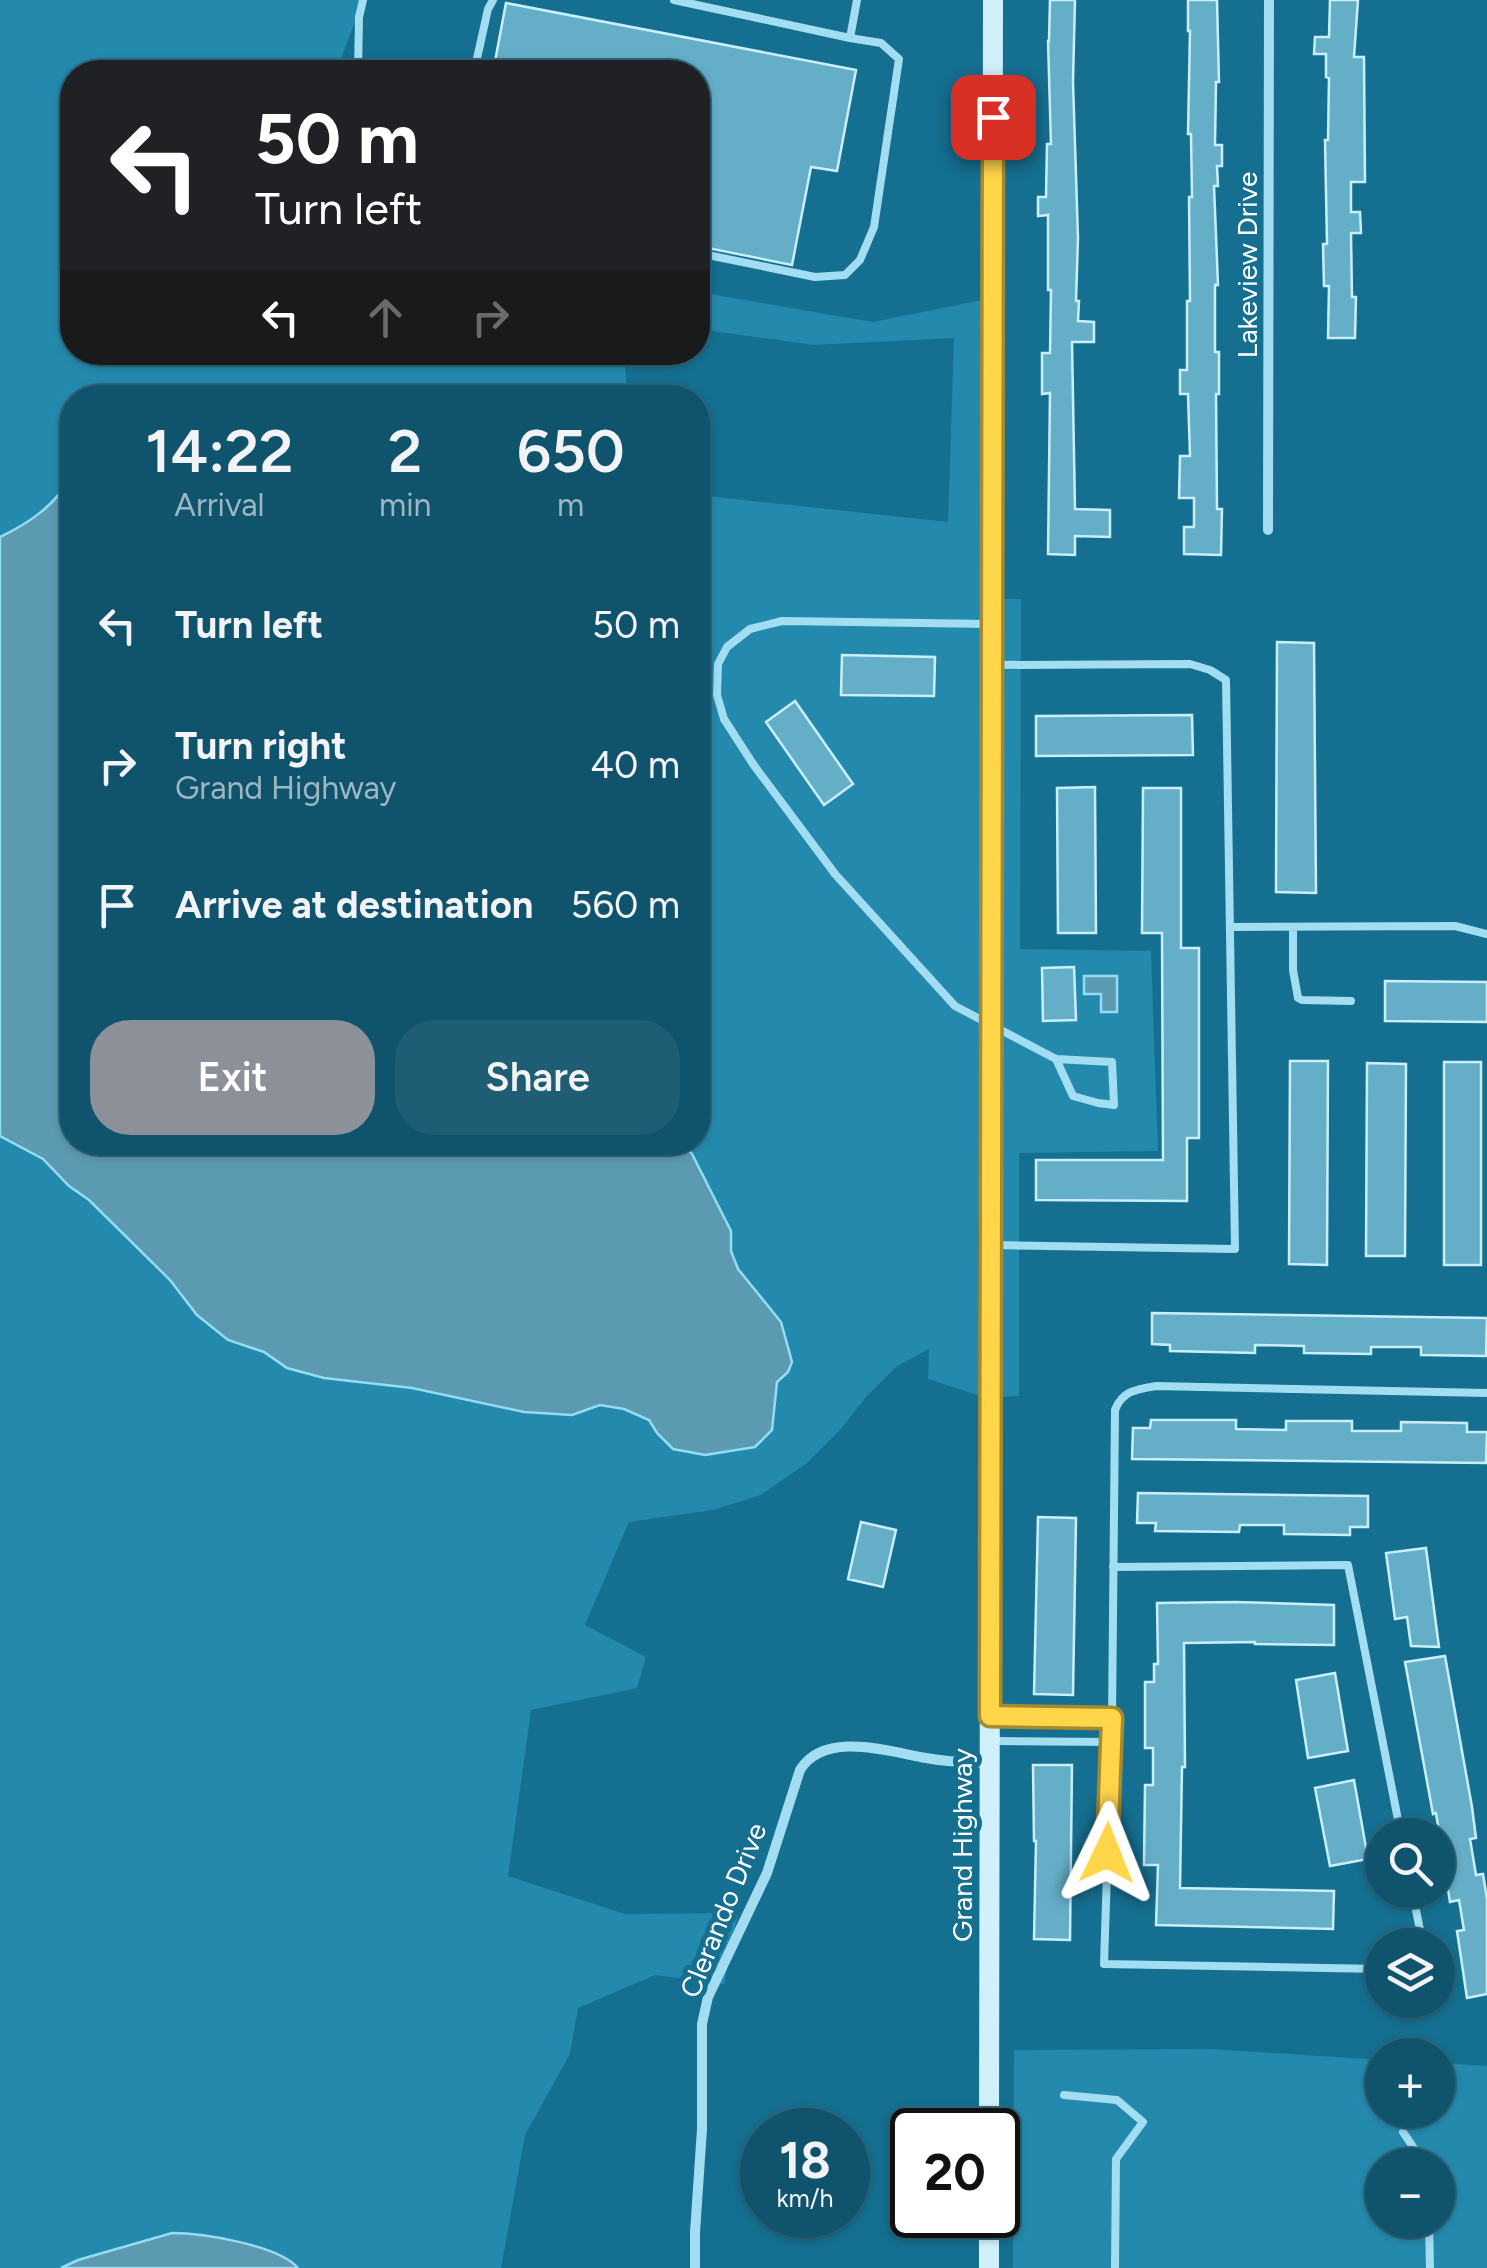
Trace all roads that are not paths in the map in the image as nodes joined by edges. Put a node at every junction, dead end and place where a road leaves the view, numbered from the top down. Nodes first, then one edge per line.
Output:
1 (363, 0) edge
2 (493, 0) edge
3 (674, 0) edge
4 (857, 0) edge
5 (993, 0) edge
6 (1269, 0) edge
7 (850, 38) junction
8 (358, 60) edge
9 (477, 60) edge
10 (710, 255) edge
11 (1268, 530) dead end
12 (992, 624) junction
13 (992, 664) junction
14 (1292, 926) junction
15 (1230, 927) junction
16 (1487, 934) edge
17 (1351, 1001) dead end
18 (991, 1024) junction
19 (1056, 1059) junction
20 (991, 1245) junction
21 (1487, 1394) edge
22 (1113, 1566) junction
23 (990, 1716) junction
24 (1112, 1718) junction
25 (1111, 1742) junction
26 (990, 1752) junction
27 (1398, 1818) edge
28 (1365, 1969) edge
29 (1064, 2095) dead end
30 (989, 2108) edge
31 (1403, 2132) dead end
32 (1414, 2148) edge
33 (989, 2238) edge
34 (1429, 2238) edge
35 (695, 2268) edge
36 (989, 2268) edge
37 (1116, 2268) edge
38 (1430, 2268) edge

1 - 8 lane
2 - 9 lane
3 - 7 lane
4 - 7 lane
5 - 12 street, Grand Highway
6 - 11 street, Lakeview Drive
7 - 10 lane
12 - 13 street, Grand Highway
12 - 18 lane
13 - 15 lane
13 - 18 street, Grand Highway
14 - 15 lane
14 - 16 lane
14 - 17 lane
15 - 20 lane
18 - 19 lane
18 - 20 street, Grand Highway
19 - 19 lane
20 - 23 street, Grand Highway
21 - 22 lane
22 - 24 lane
22 - 27 lane
23 - 24 lane
23 - 26 street, Grand Highway
24 - 25 lane
25 - 26 lane
25 - 28 lane
26 - 30 street, Grand Highway
26 - 35 street, Clerando Drive
29 - 37 lane
31 - 32 lane
33 - 36 street
34 - 38 lane

